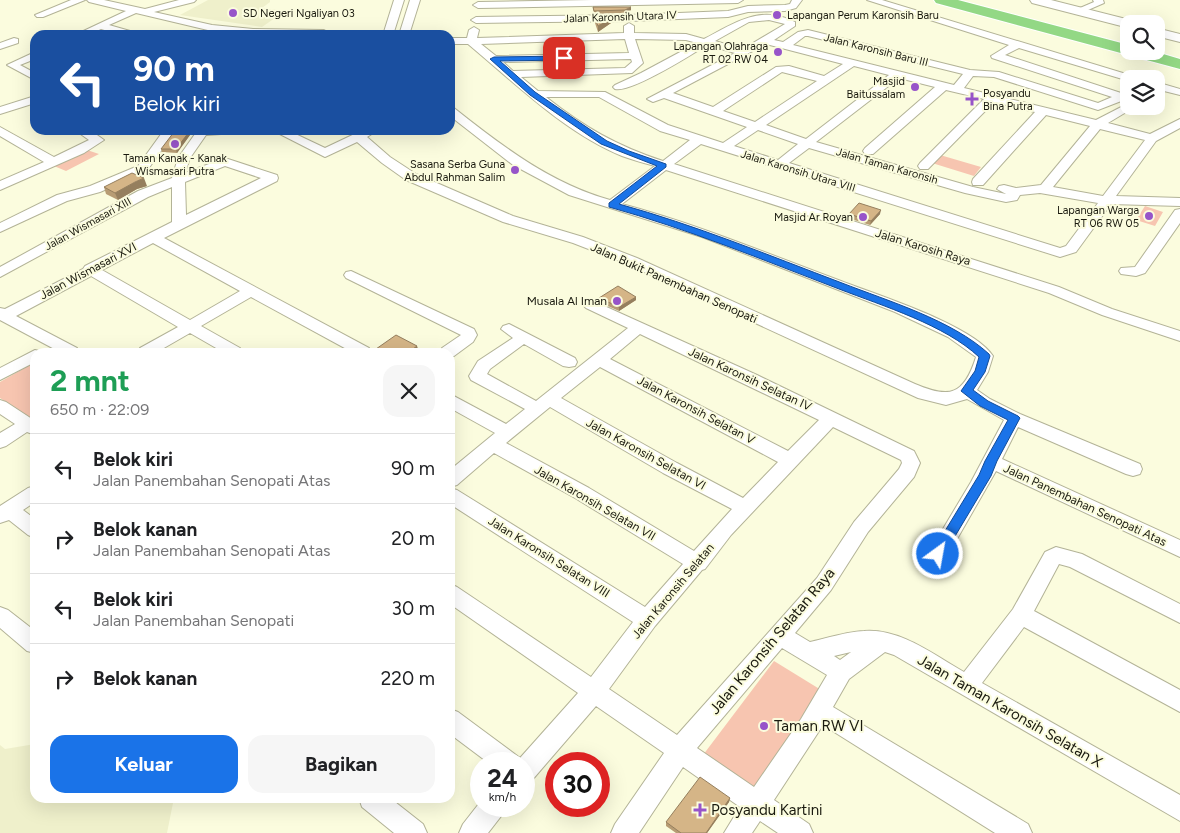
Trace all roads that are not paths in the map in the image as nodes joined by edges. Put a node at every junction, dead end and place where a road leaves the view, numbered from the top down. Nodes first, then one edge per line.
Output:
1 (80, 0) edge
2 (92, 0) edge
3 (192, 0) edge
4 (399, 0) edge
5 (415, 0) edge
6 (738, 0) edge
7 (755, 0) edge
8 (798, 0) edge
9 (872, 0) edge
10 (941, 0) edge
11 (959, 0) edge
12 (1036, 0) edge
13 (1098, 0) edge
14 (530, 2) edge
15 (625, 2) edge
16 (479, 3) edge
17 (763, 9) junction
18 (142, 10) junction
19 (1078, 10) junction
20 (40, 15) dead end
21 (629, 18) junction
22 (476, 20) junction
23 (1120, 22) edge
24 (101, 26) junction
25 (93, 30) edge
26 (115, 30) edge
27 (206, 30) edge
28 (390, 30) edge
29 (406, 30) edge
30 (1165, 34) edge
31 (629, 36) junction
32 (1180, 38) edge
33 (14, 41) dead end
34 (455, 41) edge
35 (471, 41) junction
36 (706, 41) junction
37 (765, 41) junction
38 (1120, 42) edge
39 (1018, 45) junction
40 (0, 46) edge
41 (784, 46) junction
42 (1120, 48) edge
43 (744, 52) junction
44 (1165, 54) edge
45 (635, 56) junction
46 (30, 57) edge
47 (1180, 58) edge
48 (494, 59) junction
49 (0, 60) edge
50 (1165, 60) edge
51 (18, 62) junction
52 (30, 64) edge
53 (850, 64) junction
54 (1180, 64) edge
55 (631, 69) junction
56 (30, 73) edge
57 (970, 73) junction
58 (510, 74) junction
59 (896, 75) junction
60 (1120, 75) edge
61 (646, 76) junction
62 (1120, 77) edge
63 (826, 80) junction
64 (619, 87) dead end
65 (942, 87) junction
66 (675, 88) junction
67 (1165, 89) edge
68 (956, 90) junction
69 (1180, 92) edge
70 (533, 94) junction
71 (664, 94) junction
72 (1120, 96) edge
73 (652, 99) dead end
74 (991, 99) junction
75 (30, 101) edge
76 (1120, 101) edge
77 (1120, 105) edge
78 (716, 110) junction
79 (0, 111) edge
80 (1042, 112) junction
81 (455, 114) edge
82 (1180, 123) edge
83 (654, 124) junction
84 (1098, 125) junction
85 (757, 127) junction
86 (0, 131) edge
87 (90, 135) edge
88 (166, 135) edge
89 (197, 135) edge
90 (288, 135) edge
91 (360, 135) edge
92 (368, 135) edge
93 (1152, 138) junction
94 (698, 140) junction
95 (814, 140) junction
96 (725, 147) junction
97 (869, 150) junction
98 (52, 161) junction
99 (779, 165) junction
100 (663, 166) junction
101 (924, 166) junction
102 (179, 182) junction
103 (978, 182) junction
104 (0, 186) edge
105 (1045, 189) junction
106 (1016, 192) junction
107 (1106, 200) junction
108 (1180, 202) edge
109 (612, 205) junction
110 (1180, 213) edge
111 (176, 225) junction
112 (0, 228) edge
113 (152, 237) junction
114 (90, 269) junction
115 (1126, 271) dead end
116 (0, 273) edge
117 (351, 275) dead end
118 (251, 291) junction
119 (591, 305) dead end
120 (2, 315) edge
121 (190, 327) junction
122 (639, 327) junction
123 (509, 329) dead end
124 (1180, 336) edge
125 (524, 337) junction
126 (54, 344) junction
127 (46, 348) edge
128 (62, 348) edge
129 (153, 348) edge
130 (227, 348) edge
131 (357, 348) edge
132 (453, 348) edge
133 (30, 358) edge
134 (600, 360) junction
135 (570, 362) dead end
136 (0, 375) edge
137 (967, 391) junction
138 (455, 403) edge
139 (544, 404) junction
140 (0, 406) edge
141 (831, 418) junction
142 (1014, 418) junction
143 (30, 427) edge
144 (507, 432) junction
145 (0, 442) edge
146 (492, 444) junction
147 (908, 456) joint
148 (791, 461) junction
149 (991, 461) junction
150 (1132, 469) dead end
151 (455, 476) edge
152 (30, 496) edge
153 (455, 499) edge
154 (744, 507) junction
155 (4, 513) edge
156 (30, 527) edge
157 (1180, 549) edge
158 (938, 554) dead end
159 (698, 563) junction
160 (455, 596) edge
161 (1180, 614) edge
162 (1021, 615) junction
163 (0, 616) edge
164 (647, 620) junction
165 (780, 635) junction
166 (30, 640) edge
167 (882, 642) junction
168 (808, 652) junction
169 (842, 672) junction
170 (967, 685) junction
171 (593, 693) junction
172 (1180, 702) edge
173 (820, 711) junction
174 (455, 724) edge
175 (494, 752) edge
176 (679, 752) junction
177 (535, 759) edge
178 (377, 803) edge
179 (757, 804) junction
180 (1180, 809) edge
181 (485, 817) edge
182 (414, 833) edge
183 (472, 833) edge
184 (624, 833) edge
185 (737, 833) edge
186 (800, 833) edge
187 (1019, 833) edge

1 - 20 street
2 - 18 street
3 - 18 street
4 - 28 street
5 - 29 street
6 - 15 street
7 - 17 street
8 - 17 street, Jalan Karonsih Utara IV
9 - 39 street
10 - 42 highway
11 - 38 highway
12 - 19 street
13 - 19 street
14 - 15 street
14 - 16 street
15 - 21 street
16 - 22 street
17 - 21 street, Jalan Karonsih Utara IV
18 - 24 street
18 - 27 street
19 - 23 street
21 - 22 street, Jalan Karonsih Utara IV
21 - 31 street
22 - 35 street
24 - 25 street
24 - 26 street
30 - 32 street
31 - 35 street
31 - 36 street
31 - 45 street
33 - 40 street
34 - 35 street
35 - 48 street, Jalan Karosih Raya
36 - 37 street
36 - 43 street
36 - 61 street
37 - 41 street
37 - 43 street
39 - 60 street
39 - 62 street
39 - 72 street
41 - 53 street
41 - 57 street, Jalan Karonsih Baru III
43 - 66 street
44 - 47 highway
45 - 48 street
45 - 55 street
46 - 51 street
48 - 58 street, Jalan Karosih Raya
49 - 51 street
50 - 54 highway
51 - 52 street
51 - 56 street
53 - 59 street
53 - 63 street
55 - 58 street
55 - 61 street
57 - 68 street
57 - 76 street, Jalan Karonsih Baru III
58 - 70 street, Jalan Karosih Raya
59 - 65 street
59 - 95 street
61 - 64 street
61 - 66 street
63 - 78 street
63 - 85 street
65 - 68 street
65 - 97 street
66 - 71 street
67 - 69 street
68 - 74 street
70 - 83 street, Jalan Karonsih Utara VIII
70 - 100 street, Jalan Karosih Raya
71 - 73 street
71 - 78 street, Jalan Taman Karonsih
74 - 80 street
74 - 101 street
75 - 79 street
77 - 84 street
78 - 85 street, Jalan Taman Karonsih
80 - 84 street
80 - 103 street
81 - 109 street
82 - 93 street
83 - 94 street, Jalan Karonsih Utara VIII
83 - 96 street
84 - 93 street
84 - 105 street
85 - 95 street, Jalan Taman Karonsih
85 - 96 street
86 - 98 street
87 - 98 street
88 - 112 street
89 - 102 street
90 - 91 street
92 - 137 street, Jalan Bukit Panembahan Senopati
93 - 107 street
94 - 96 street, Jalan Karonsih Utara VIII
94 - 100 street
95 - 97 street, Jalan Taman Karonsih
95 - 99 street
95 - 106 street, Jalan Taman Karonsih
96 - 99 street, Jalan Karonsih Utara VIII
97 - 101 street, Jalan Taman Karonsih
98 - 104 street
99 - 107 street, Jalan Karonsih Utara VIII
100 - 109 street
100 - 124 street, Jalan Karosih Raya
101 - 103 street, Jalan Taman Karonsih
102 - 111 street
102 - 111 street, Jalan Wismasari XIII
102 - 116 street, Jalan Wismasari XIII
103 - 106 street, Jalan Taman Karonsih
105 - 106 street, Jalan Taman Karonsih
105 - 107 street, Jalan Taman Karonsih
107 - 108 street, Jalan Taman Karonsih
109 - 137 street
110 - 115 street
111 - 113 street, Jalan Wismasari XVI
113 - 114 street, Jalan Wismasari XVI
113 - 118 street
114 - 120 street, Jalan Wismasari XVI
114 - 121 street
117 - 132 street
118 - 121 street
118 - 131 street
119 - 122 street, Jalan Karonsih Selatan IV
120 - 126 street
121 - 129 street
121 - 130 street
122 - 134 street
122 - 141 street, Jalan Karonsih Selatan IV
123 - 125 street
125 - 135 street
125 - 139 street, Jalan Karonsih Selatan VI
126 - 127 street
126 - 128 street
133 - 136 street
134 - 139 street
134 - 148 street, Jalan Karonsih Selatan V
137 - 142 street
138 - 144 street
139 - 144 street
139 - 154 street, Jalan Karonsih Selatan VI
140 - 143 street
141 - 147 street, Jalan Karonsih Selatan IV
141 - 148 street, Jalan Karonsih Selatan
142 - 149 street, Jalan Panembahan Senopati Atas
142 - 150 street
143 - 145 street
144 - 146 street
146 - 151 street
146 - 159 street, Jalan Karonsih Selatan VII
147 - 165 street, Jalan Karonsih Selatan Raya
148 - 154 street, Jalan Karonsih Selatan
149 - 157 street, Jalan Panembahan Senopati Atas
149 - 158 street, Jalan Panembahan Senopati Atas
152 - 155 street
153 - 164 street, Jalan Karonsih Selatan VIII
154 - 159 street, Jalan Karonsih Selatan
155 - 156 street
159 - 164 street, Jalan Karonsih Selatan
160 - 171 street
161 - 162 street
162 - 170 street
162 - 172 street
163 - 166 street
164 - 171 street, Jalan Karonsih Selatan
165 - 168 street
165 - 176 street, Jalan Karonsih Selatan Raya
167 - 168 street, Jalan Taman Karonsih Selatan X
167 - 169 street
167 - 170 street, Jalan Taman Karonsih Selatan X
168 - 169 street
169 - 173 street
170 - 180 street, Jalan Taman Karonsih Selatan X
171 - 176 street
171 - 177 street, Jalan Karonsih Selatan
173 - 179 street
173 - 187 street
174 - 175 street
176 - 179 street
176 - 184 street, Jalan Karonsih Selatan Raya
178 - 182 street
179 - 185 street
179 - 186 street
181 - 183 street

